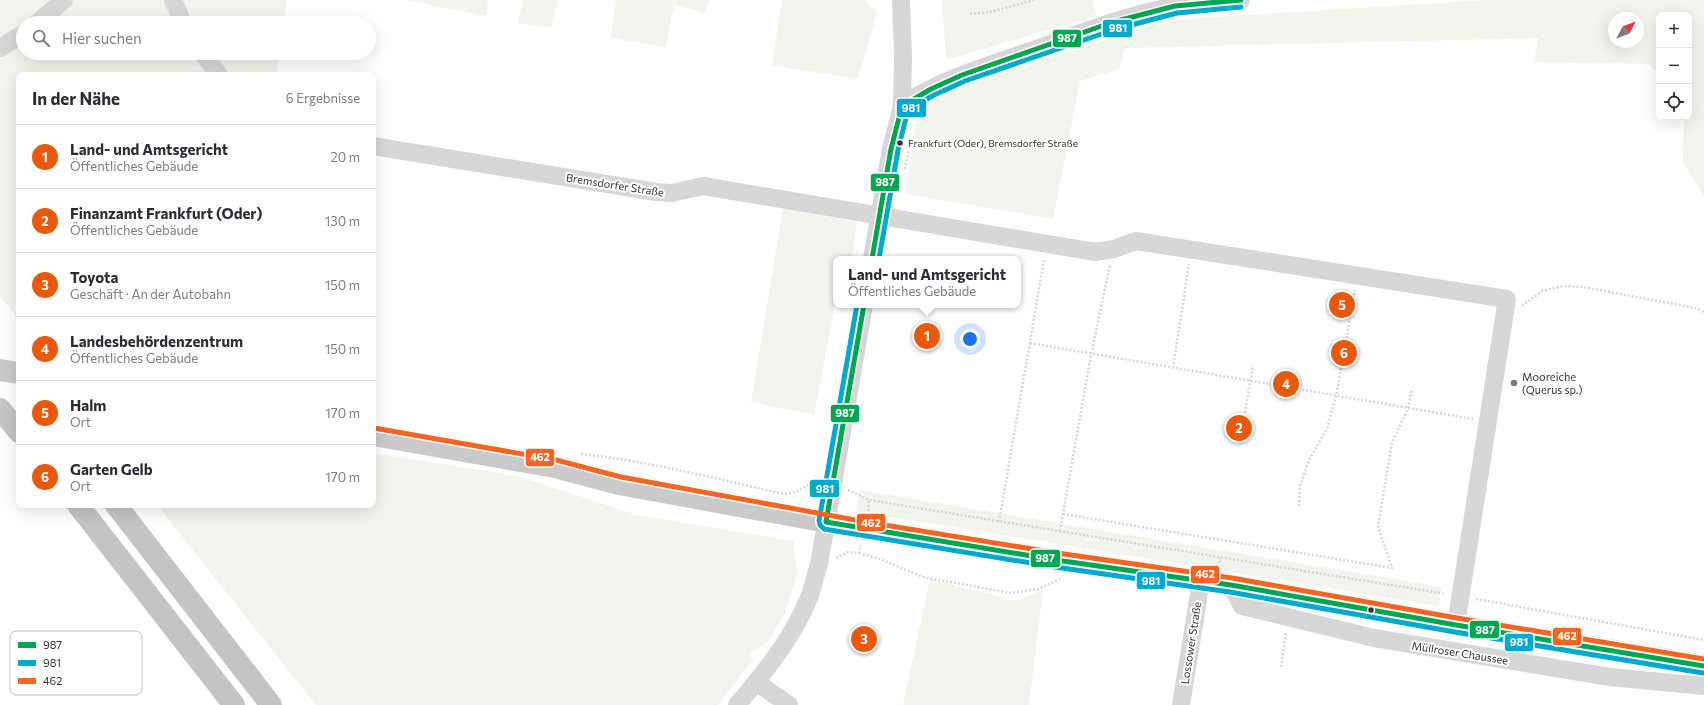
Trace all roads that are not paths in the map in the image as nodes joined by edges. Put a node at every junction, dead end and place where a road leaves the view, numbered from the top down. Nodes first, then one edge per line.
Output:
1 (64, 0) edge
2 (173, 0) edge
3 (901, 0) edge
4 (1241, 0) edge
5 (45, 16) edge
6 (180, 16) edge
7 (16, 38) edge
8 (0, 48) edge
9 (207, 60) edge
10 (217, 72) edge
11 (902, 106) junction
12 (376, 146) edge
13 (880, 215) junction
14 (873, 256) edge
15 (863, 308) edge
16 (0, 363) edge
17 (0, 370) edge
18 (16, 373) edge
19 (16, 382) edge
20 (0, 409) edge
21 (16, 428) edge
22 (376, 436) edge
23 (80, 508) edge
24 (118, 508) edge
25 (826, 522) junction
26 (1201, 581) junction
27 (1231, 585) junction
28 (1456, 625) junction
29 (1704, 666) edge
30 (756, 682) junction
31 (1704, 686) edge
32 (234, 705) edge
33 (271, 705) edge
34 (737, 705) edge
35 (789, 705) edge
36 (1181, 705) edge

1 - 5 street
2 - 6 street
3 - 11 street
4 - 11 street
7 - 8 street
9 - 10 street
11 - 13 street
12 - 13 street, Bremsdorfer Straße
13 - 14 street
13 - 28 street, Bremsdorfer Straße
15 - 25 street
16 - 19 highway
17 - 18 main road, bridge
20 - 21 highway
22 - 25 main road
23 - 32 highway
24 - 33 highway
25 - 26 main road
25 - 30 street
26 - 27 main road
26 - 36 street, Lossower Straße
27 - 28 main road
27 - 31 street, Müllroser Chaussee
28 - 29 main road
30 - 34 street
30 - 35 street

